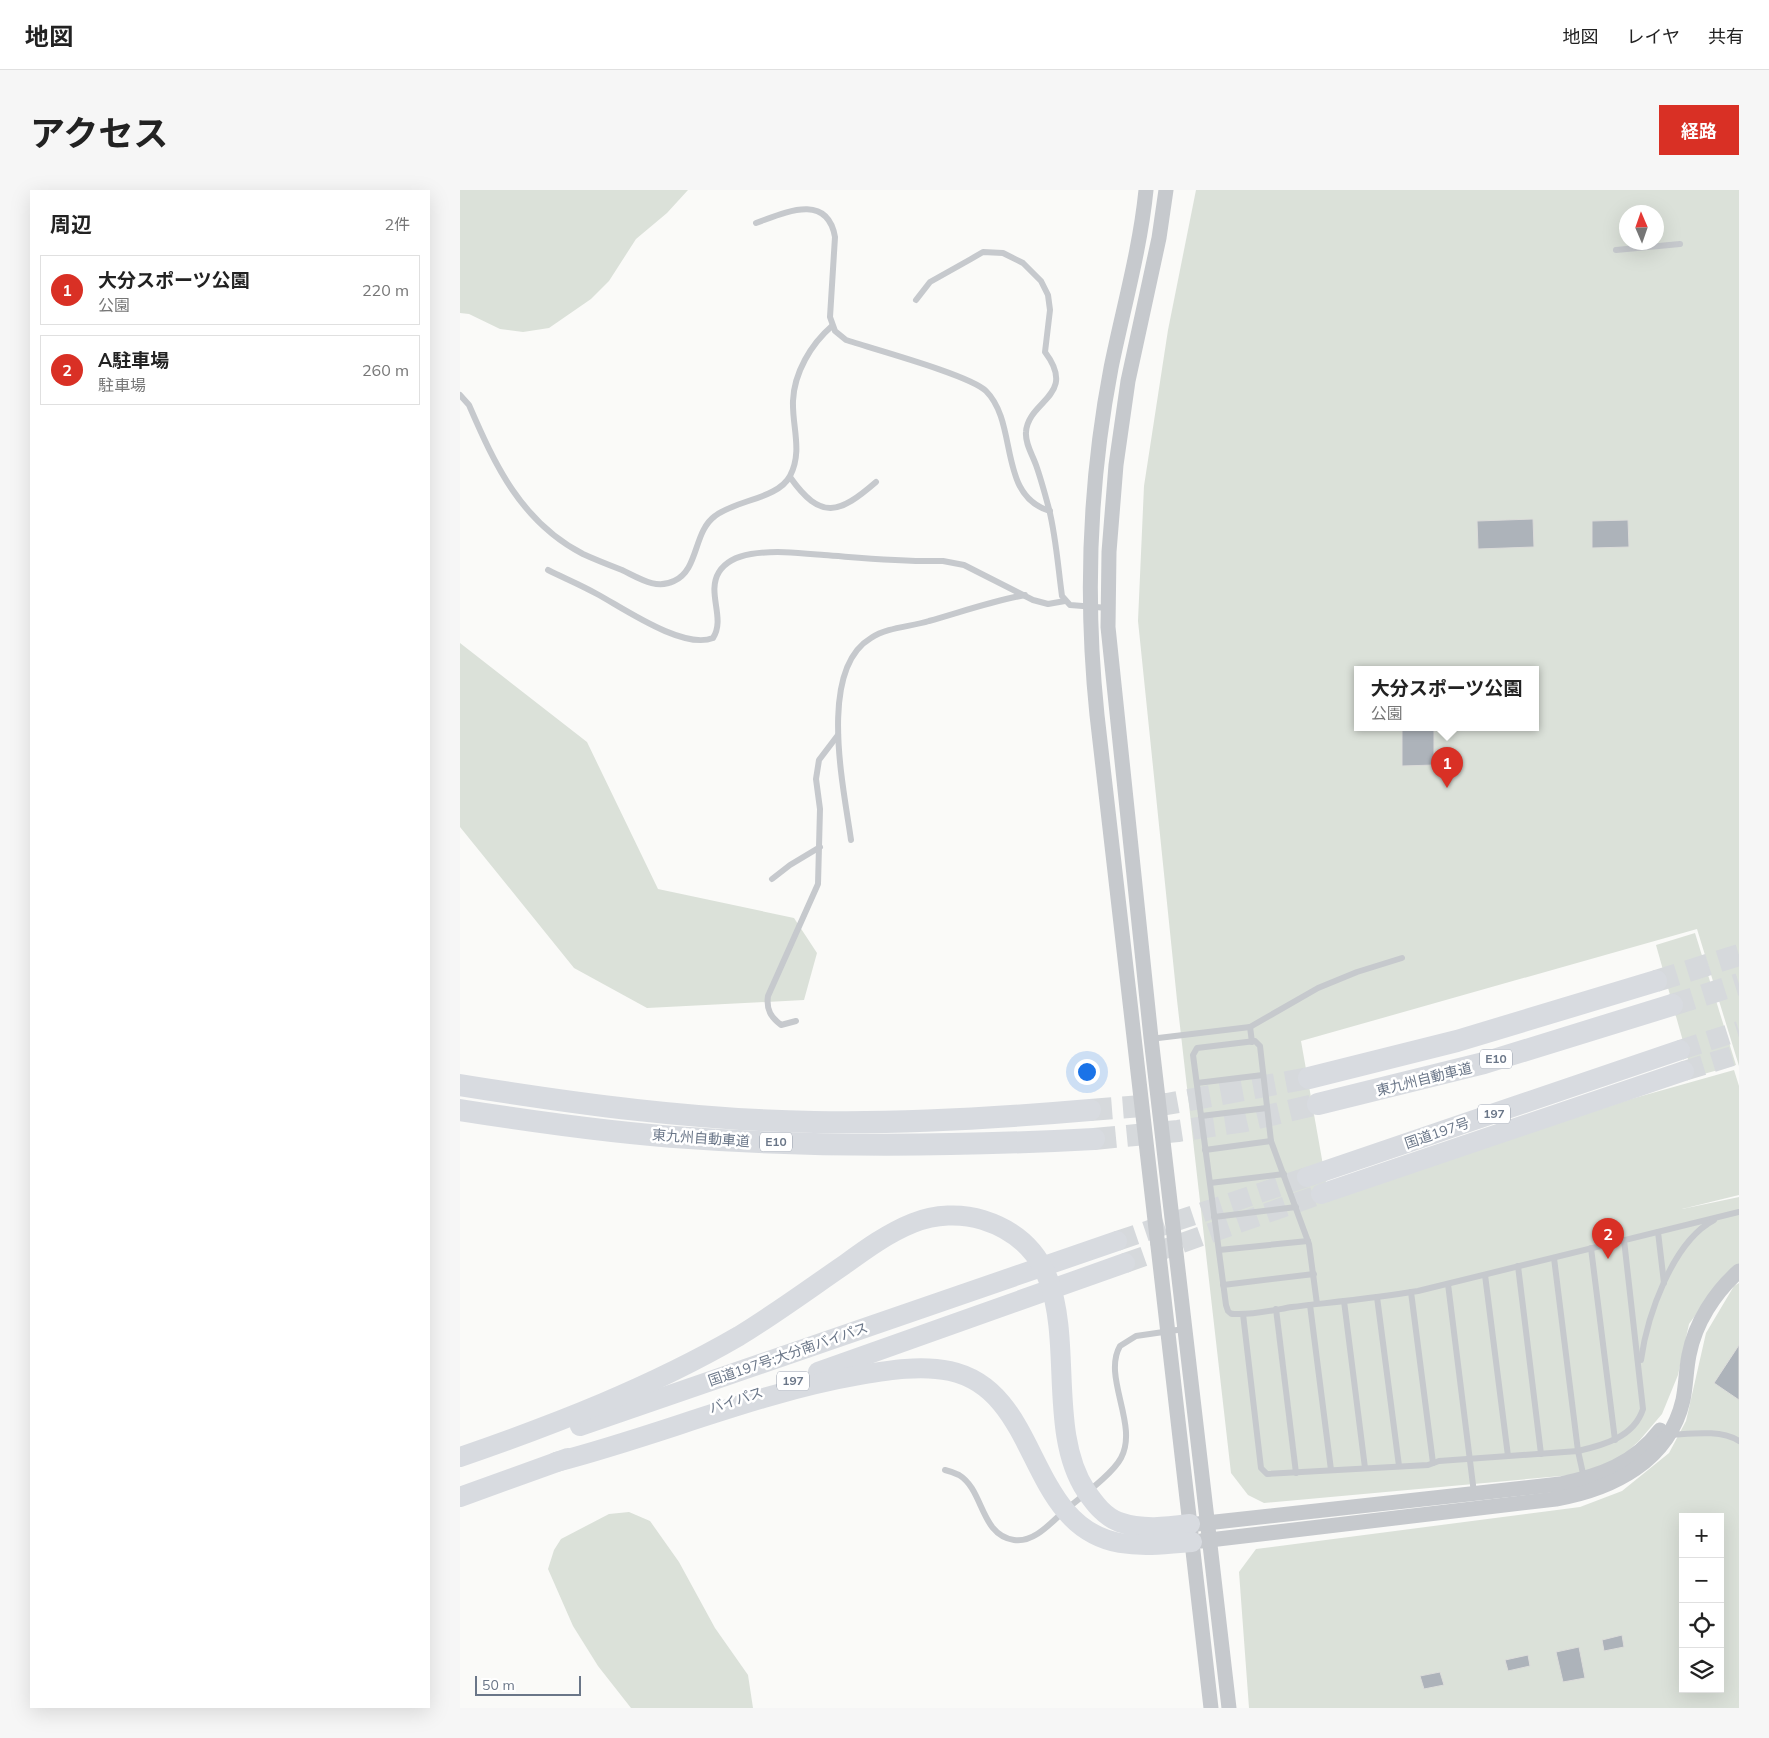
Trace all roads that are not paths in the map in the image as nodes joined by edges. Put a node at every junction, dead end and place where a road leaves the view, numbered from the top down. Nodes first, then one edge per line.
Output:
1 (1146, 190) edge
2 (1166, 190) edge
3 (756, 223) dead end
4 (1680, 244) dead end
5 (1616, 250) dead end
6 (916, 300) dead end
7 (832, 326) junction
8 (460, 395) edge
9 (790, 477) junction
10 (876, 482) dead end
11 (1050, 511) junction
12 (548, 570) dead end
13 (1025, 595) junction
14 (1065, 601) junction
15 (1089, 607) junction
16 (1108, 608) junction
17 (838, 735) junction
18 (850, 840) dead end
19 (820, 847) junction
20 (772, 879) dead end
21 (1402, 958) dead end
22 (1656, 981) tunnel mouth
23 (1672, 1005) tunnel mouth
24 (796, 1021) dead end
25 (1250, 1027) junction
26 (1151, 1038) junction
27 (1134, 1041) junction
28 (1252, 1042) junction
29 (1680, 1050) tunnel mouth
30 (1684, 1071) tunnel mouth
31 (1263, 1074) junction
32 (1309, 1078) tunnel mouth
33 (1196, 1082) junction
34 (460, 1085) edge
35 (1318, 1104) tunnel mouth
36 (1267, 1108) junction
37 (460, 1110) edge
38 (1090, 1110) tunnel mouth
39 (1201, 1116) junction
40 (1094, 1139) tunnel mouth
41 (1272, 1141) junction
42 (1205, 1150) junction
43 (1284, 1174) junction
44 (1307, 1177) tunnel mouth
45 (1210, 1183) junction
46 (1321, 1194) tunnel mouth
47 (1296, 1207) junction
48 (1739, 1212) edge
49 (1721, 1216) junction
50 (1214, 1217) junction
51 (1658, 1232) junction
52 (1624, 1240) junction
53 (1117, 1241) tunnel mouth
54 (1308, 1241) junction
55 (1591, 1248) junction
56 (1219, 1250) junction
57 (1554, 1258) junction
58 (1125, 1263) tunnel mouth
59 (1518, 1266) junction
60 (1739, 1271) edge
61 (1314, 1274) junction
62 (1485, 1275) junction
63 (1448, 1284) junction
64 (1664, 1284) junction
65 (1223, 1285) junction
66 (1411, 1292) junction
67 (1378, 1297) junction
68 (1344, 1301) junction
69 (1314, 1305) junction
70 (1276, 1309) junction
71 (1243, 1314) junction
72 (1185, 1328) junction
73 (1167, 1331) junction
74 (1640, 1370) junction
75 (1686, 1370) junction
76 (1667, 1435) junction
77 (1616, 1440) junction
78 (1739, 1440) edge
79 (1578, 1451) junction
80 (1541, 1454) junction
81 (1508, 1456) junction
82 (460, 1457) edge
83 (1470, 1458) junction
84 (556, 1462) junction
85 (1433, 1463) junction
86 (460, 1466) edge
87 (1399, 1466) junction
88 (1364, 1468) junction
89 (945, 1470) dead end
90 (1331, 1470) junction
91 (1296, 1472) junction
92 (1584, 1479) junction
93 (1474, 1493) junction
94 (460, 1497) edge
95 (1199, 1532) junction
96 (1211, 1708) edge
97 (1229, 1708) edge

1 - 15 street
2 - 16 street
3 - 7 lane
4 - 5 lane
6 - 11 lane
7 - 9 lane
7 - 11 lane
8 - 9 lane
9 - 10 lane
11 - 14 lane
12 - 13 lane
13 - 14 lane
13 - 17 lane
14 - 15 lane
15 - 16 lane
15 - 27 street
16 - 26 street
17 - 18 lane
17 - 19 lane
19 - 20 lane
19 - 24 lane
21 - 25 lane
22 - 32 highway, 東九州自動車道 / E10
23 - 35 highway, 東九州自動車道 / E10
25 - 26 lane
25 - 28 lane
26 - 27 lane
26 - 72 street
27 - 73 street
28 - 31 lane
28 - 33 lane
29 - 44 highway, 国道197号 / 197
30 - 46 highway, 国道197号 / 197
31 - 33 lane
31 - 36 lane
33 - 39 lane
34 - 38 highway, 東九州自動車道 / E10
36 - 39 lane
36 - 41 lane
37 - 40 highway, 東九州自動車道 / E10
39 - 42 lane
41 - 42 lane
41 - 43 lane
42 - 45 lane
43 - 45 lane
43 - 47 lane
45 - 50 lane
47 - 50 lane
47 - 54 lane
48 - 49 lane
49 - 51 lane
49 - 64 lane
50 - 56 lane
51 - 52 lane
51 - 64 lane
52 - 55 lane
52 - 74 lane
53 - 86 highway, 国道197号;大分南バイパス / 197
54 - 56 lane
54 - 61 lane
55 - 57 lane
55 - 77 lane
56 - 65 lane
57 - 59 lane
57 - 79 lane
58 - 84 highway, バイパス / 197
59 - 62 lane
59 - 80 lane
60 - 75 street
61 - 65 lane
61 - 69 lane
62 - 63 lane
62 - 81 lane
63 - 66 lane
63 - 83 lane
64 - 74 lane
65 - 71 lane
66 - 67 lane
66 - 85 lane
67 - 68 lane
67 - 87 lane
68 - 69 lane
68 - 88 lane
69 - 70 lane
69 - 90 lane
70 - 71 lane
70 - 91 lane
71 - 91 lane
72 - 73 lane
72 - 95 street
73 - 89 lane
73 - 95 street
74 - 77 lane
75 - 76 street
75 - 92 street
76 - 78 lane
76 - 95 street
77 - 79 lane
79 - 80 lane
79 - 92 lane
80 - 81 lane
81 - 83 lane
82 - 95 highway
83 - 85 lane
83 - 93 lane
84 - 94 highway, バイパス / 197
84 - 95 highway
85 - 87 lane
87 - 88 lane
88 - 90 lane
90 - 91 lane
92 - 93 street
93 - 95 street
95 - 96 street
95 - 97 street

